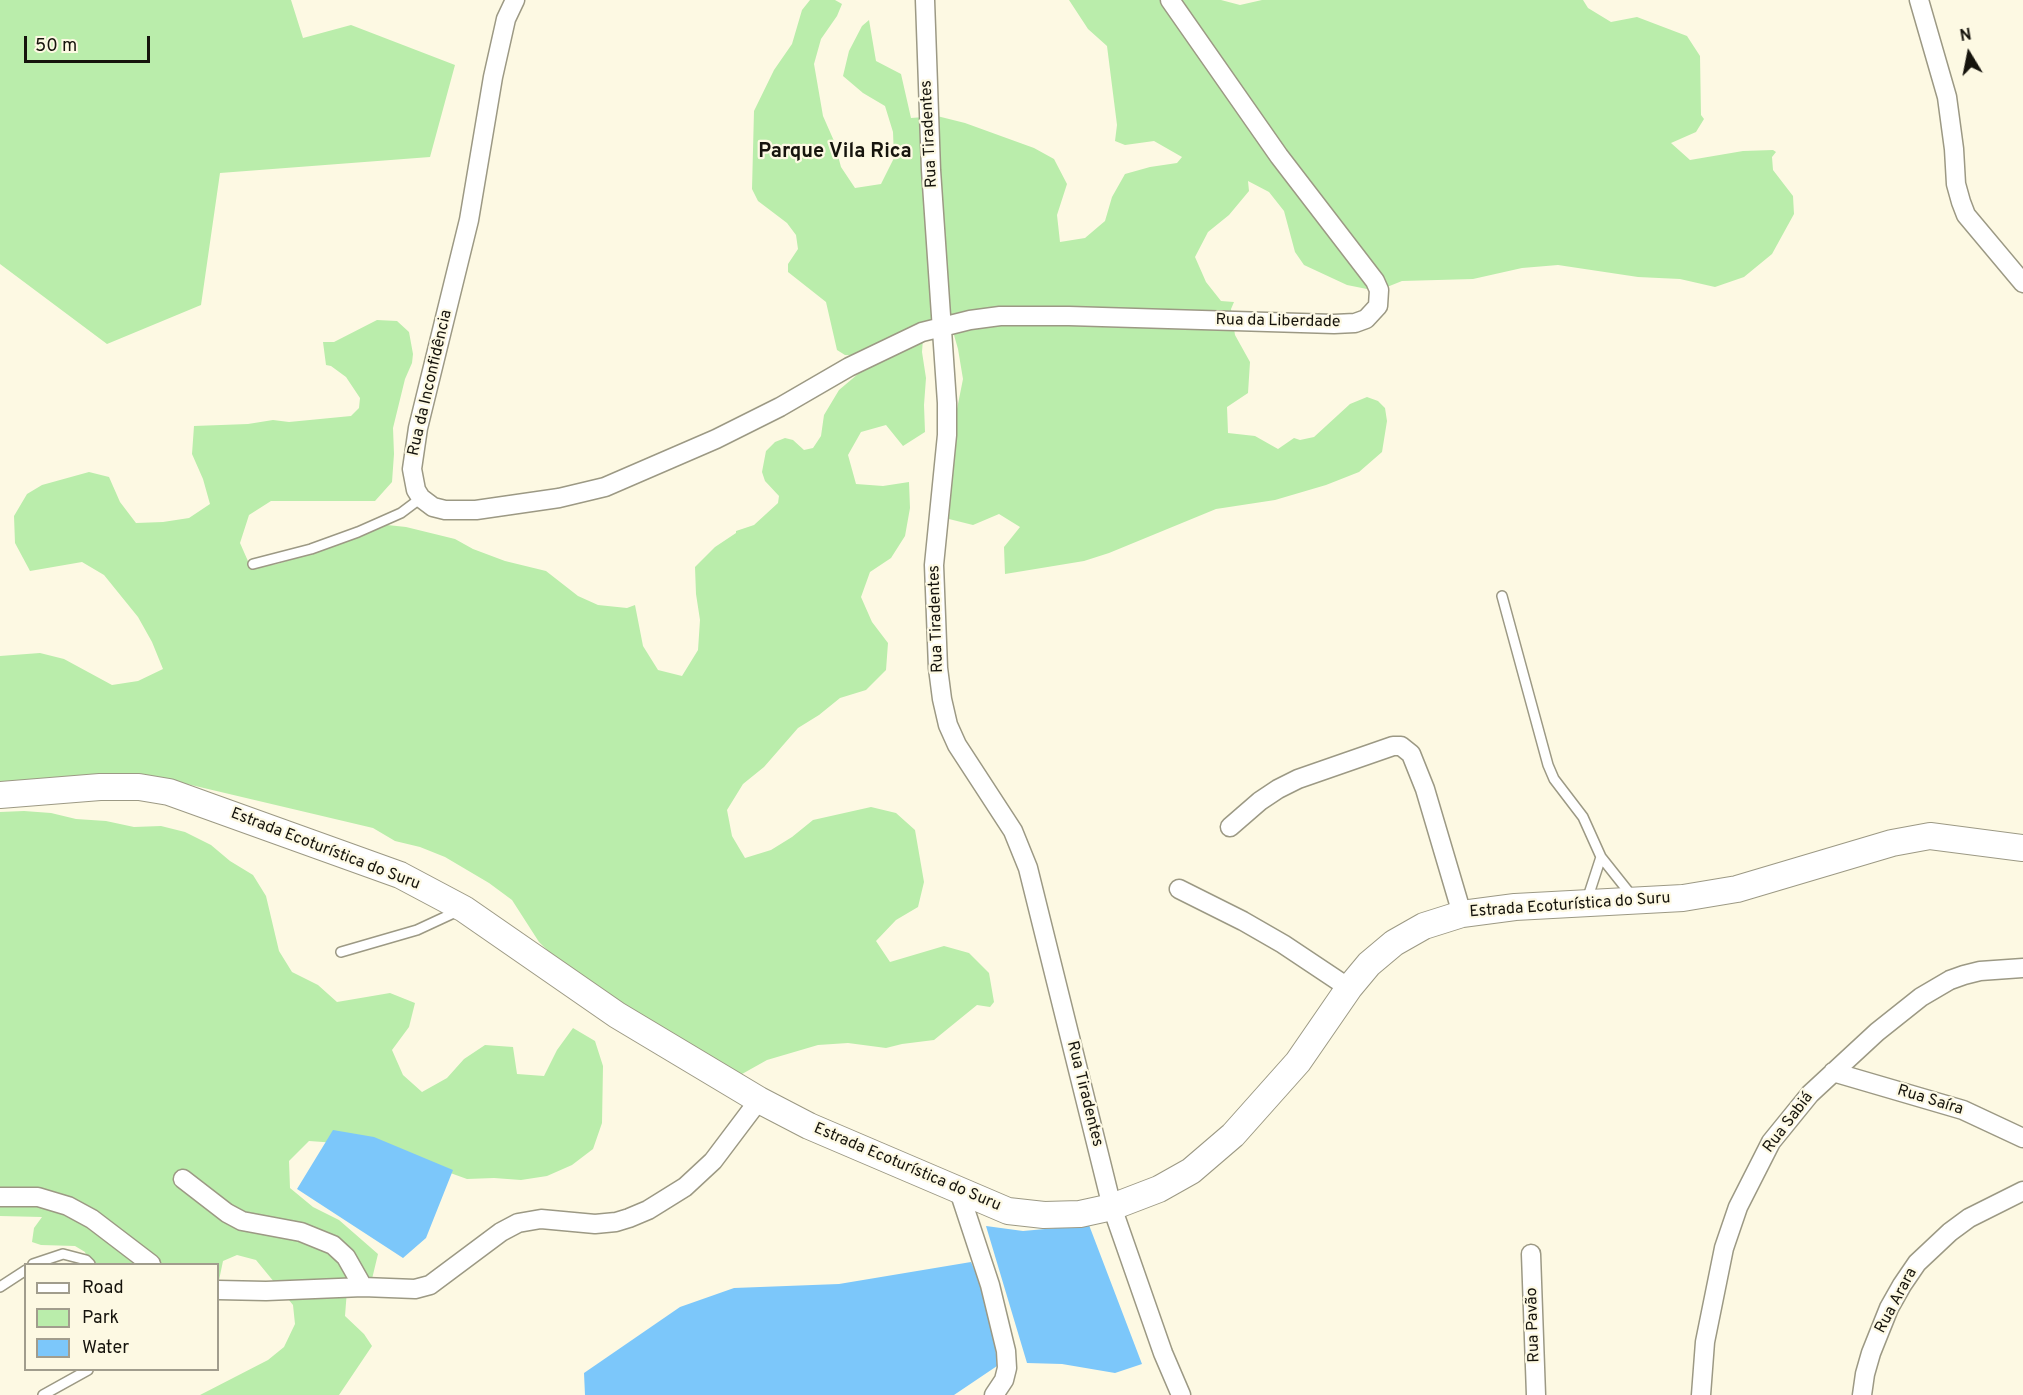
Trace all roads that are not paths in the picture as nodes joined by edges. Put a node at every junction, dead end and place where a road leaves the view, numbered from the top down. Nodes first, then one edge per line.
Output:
1 (514, 0) edge
2 (925, 0) edge
3 (1170, 0) edge
4 (1919, 0) edge
5 (2023, 283) edge
6 (941, 326) junction
7 (422, 498) junction
8 (253, 564) dead end
9 (1502, 596) dead end
10 (0, 795) edge
11 (1230, 827) dead end
12 (2023, 848) edge
13 (1601, 857) junction
14 (1179, 889) dead end
15 (1636, 900) junction
16 (1586, 903) junction
17 (464, 909) junction
18 (1462, 914) junction
19 (341, 952) dead end
20 (2023, 968) edge
21 (1349, 988) junction
22 (1833, 1072) junction
23 (759, 1100) junction
24 (2023, 1138) edge
25 (183, 1179) dead end
26 (959, 1191) junction
27 (2023, 1191) edge
28 (0, 1197) edge
29 (1112, 1207) junction
30 (1531, 1254) dead end
31 (36, 1263) edge
32 (89, 1263) edge
33 (150, 1263) edge
34 (24, 1271) edge
35 (0, 1287) edge
36 (363, 1287) junction
37 (219, 1290) edge
38 (86, 1371) edge
39 (43, 1395) edge
40 (994, 1395) edge
41 (1181, 1395) edge
42 (1536, 1395) edge
43 (1701, 1395) edge
44 (1862, 1395) edge

1 - 7 street, Rua da Inconfidência
2 - 6 street, Rua Tiradentes
3 - 6 street, Rua da Liberdade
4 - 5 street
6 - 7 street
6 - 29 street, Rua Tiradentes
7 - 8 lane
9 - 13 lane
10 - 17 main road, Estrada Ecoturística do Suru
11 - 18 street
12 - 15 main road, Estrada Ecoturística do Suru
13 - 15 lane
13 - 16 lane
14 - 21 street
15 - 16 main road, Estrada Ecoturística do Suru
16 - 18 main road, Estrada Ecoturística do Suru
17 - 19 lane
17 - 23 main road, Estrada Ecoturística do Suru
18 - 21 main road, Estrada Ecoturística do Suru
20 - 22 street, Rua Sabiá
21 - 29 main road, Estrada Ecoturística do Suru
22 - 24 street, Rua Saíra
22 - 43 street, Rua Sabiá
23 - 26 main road, Estrada Ecoturística do Suru
23 - 36 street
25 - 36 street
26 - 29 main road, Estrada Ecoturística do Suru
26 - 40 street
27 - 44 street, Rua Arara
28 - 33 street
29 - 41 street, Rua Tiradentes
30 - 42 street, Rua Pavão
31 - 32 lane
34 - 35 lane
36 - 37 street
38 - 39 lane

